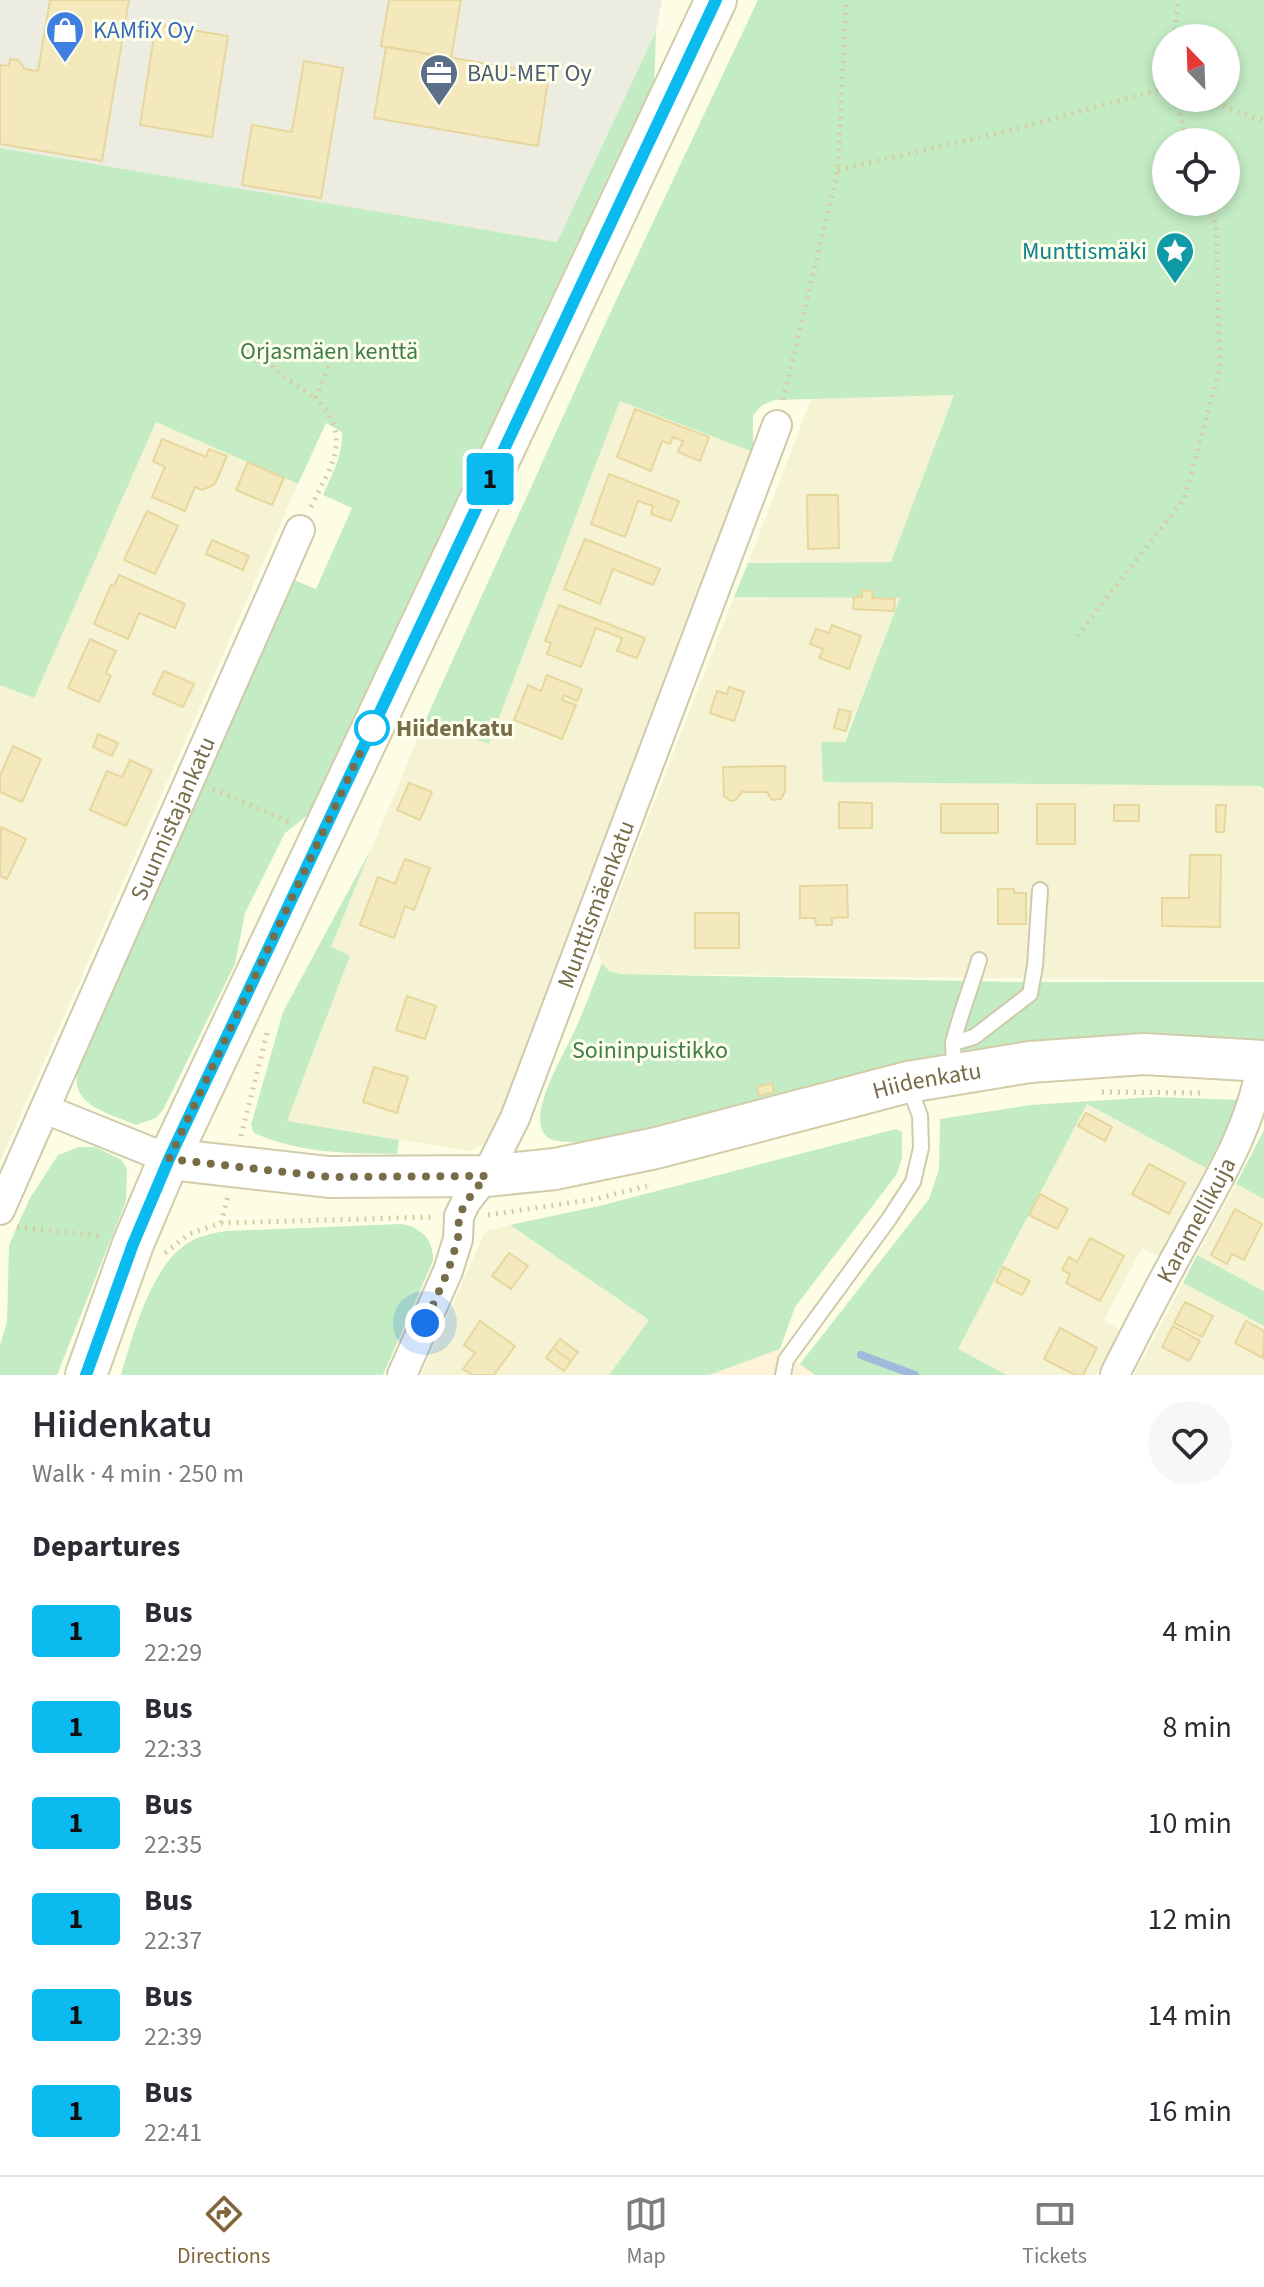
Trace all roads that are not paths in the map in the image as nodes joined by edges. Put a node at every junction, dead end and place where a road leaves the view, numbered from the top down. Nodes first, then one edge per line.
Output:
1 (716, 0) edge
2 (777, 425) road end
3 (300, 530) road end
4 (1040, 890) dead end
5 (979, 960) dead end
6 (954, 1058) junction
7 (1263, 1061) edge
8 (908, 1082) junction
9 (45, 1109) junction
10 (169, 1159) junction
11 (486, 1176) junction
12 (7, 1218) edge
13 (1115, 1374) edge
14 (86, 1375) edge
15 (402, 1375) edge
16 (783, 1375) edge

1 - 10 street
2 - 11 street, Munttismäenkatu
3 - 9 street, Suunnistajankatu
4 - 6 lane
5 - 6 lane
6 - 7 street, Hiidenkatu
6 - 8 street, Hiidenkatu
7 - 13 street, Karamellikuja
8 - 11 street, Hiidenkatu
8 - 16 lane
9 - 10 street
9 - 12 street, Suunnistajankatu
10 - 11 street, Hiidenkatu
10 - 14 street
11 - 15 street, Munttismäenkatu

